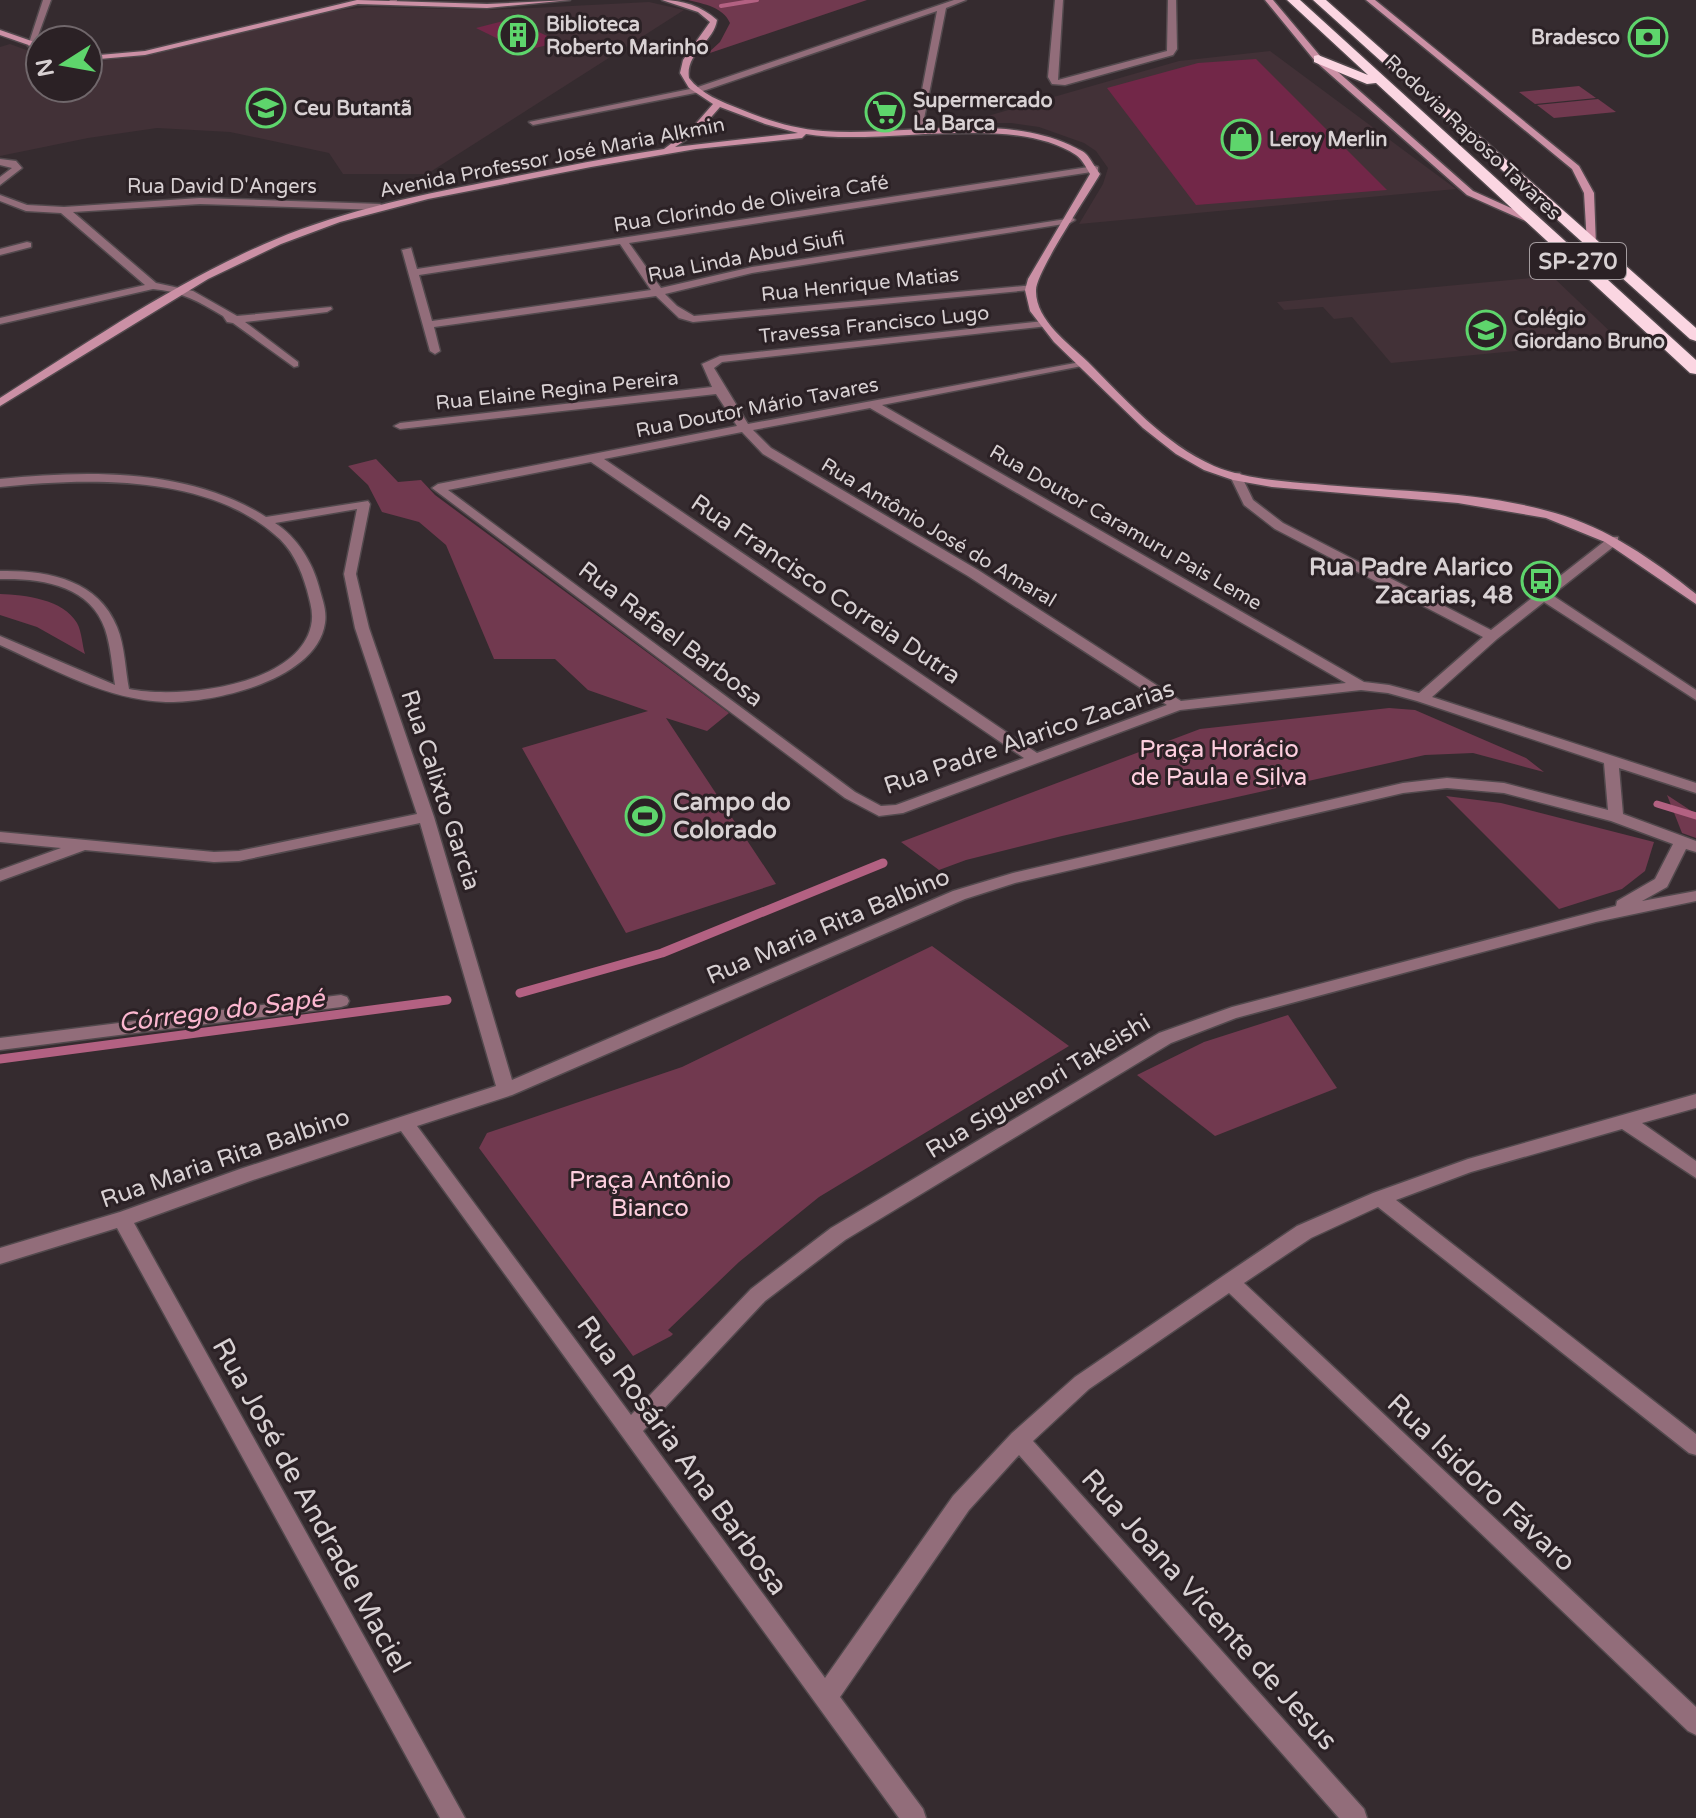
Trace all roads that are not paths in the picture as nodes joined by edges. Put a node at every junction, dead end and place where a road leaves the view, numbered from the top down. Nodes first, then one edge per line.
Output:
1 (47, 0) edge
2 (393, 0) edge
3 (566, 0) edge
4 (666, 0) edge
5 (962, 0) edge
6 (1059, 0) edge
7 (1172, 0) edge
8 (1269, 0) edge
9 (1293, 0) edge
10 (1319, 0) edge
11 (1370, 0) edge
12 (942, 7) junction
13 (41, 24) edge
14 (0, 32) edge
15 (24, 41) edge
16 (104, 57) edge
17 (1318, 59) junction
18 (697, 90) junction
19 (719, 103) junction
20 (1411, 107) junction
21 (533, 122) dead end
22 (918, 132) junction
23 (824, 134) junction
24 (687, 136) junction
25 (696, 146) junction
26 (664, 151) junction
27 (0, 162) edge
28 (1095, 169) junction
29 (0, 182) edge
30 (0, 198) edge
31 (380, 207) junction
32 (64, 210) junction
33 (1070, 220) junction
34 (1535, 222) junction
35 (623, 242) junction
36 (1592, 244) junction
37 (27, 245) dead end
38 (407, 250) dead end
39 (0, 252) edge
40 (413, 273) junction
41 (153, 286) junction
42 (1030, 287) junction
43 (183, 289) junction
44 (659, 292) junction
45 (327, 309) dead end
46 (231, 320) junction
47 (0, 321) edge
48 (1044, 324) junction
49 (428, 325) junction
50 (1696, 336) edge
51 (435, 351) dead end
52 (1082, 363) junction
53 (294, 364) dead end
54 (708, 364) joint
55 (1696, 369) edge
56 (718, 390) junction
57 (0, 403) edge
58 (870, 403) junction
59 (400, 426) dead end
60 (745, 427) junction
61 (592, 457) junction
62 (1236, 476) junction
63 (0, 483) edge
64 (438, 488) joint
65 (267, 521) junction
66 (1614, 540) junction
67 (0, 575) edge
68 (1543, 595) junction
69 (1696, 600) edge
70 (1492, 636) junction
71 (0, 640) edge
72 (1361, 686) junction
73 (123, 692) junction
74 (1696, 696) edge
75 (1422, 698) junction
76 (1178, 706) junction
77 (1035, 759) junction
78 (1611, 761) junction
79 (1696, 788) edge
80 (879, 811) joint
81 (426, 817) junction
82 (1616, 817) junction
83 (0, 837) edge
84 (88, 844) junction
85 (1689, 844) edge
86 (0, 876) edge
87 (1696, 896) edge
88 (1596, 916) junction
89 (341, 1001) dead end
90 (0, 1044) edge
91 (506, 1090) junction
92 (1696, 1101) edge
93 (1626, 1122) junction
94 (406, 1124) junction
95 (1696, 1171) edge
96 (1380, 1198) junction
97 (122, 1219) junction
98 (0, 1256) edge
99 (1230, 1282) junction
100 (630, 1431) junction
101 (1019, 1440) junction
102 (1696, 1446) edge
103 (826, 1697) junction
104 (1696, 1723) edge
105 (453, 1818) edge
106 (914, 1818) edge
107 (1355, 1818) edge

1 - 13 street
2 - 3 main road
2 - 16 main road
4 - 18 main road
5 - 12 street
6 - 7 street
8 - 17 main road
9 - 20 highway, Rodovia Raposo Tavares / SP-270
10 - 36 highway, Rodovia Raposo Tavares / SP-270
11 - 36 main road
12 - 18 street
12 - 22 street
14 - 15 main road
17 - 20 highway
17 - 34 main road
18 - 19 main road
18 - 21 street
19 - 23 main road
19 - 24 main road
20 - 34 highway, Rodovia Raposo Tavares / SP-270
22 - 23 main road
22 - 28 main road
23 - 25 main road, Avenida Professor José Maria Alkmin
24 - 25 main road
24 - 26 main road
25 - 26 main road, Avenida Professor José Maria Alkmin
26 - 31 main road, Avenida Professor José Maria Alkmin
27 - 29 street
28 - 33 main road
28 - 35 street, Rua Clorindo de Oliveira Café
30 - 32 street, Rua David D'Angers
31 - 32 street, Rua David D'Angers
31 - 43 main road, Avenida Professor José Maria Alkmin
32 - 41 street
33 - 42 main road
33 - 44 street, Rua Linda Abud Siufi
34 - 55 highway, Rodovia Raposo Tavares / SP-270
35 - 40 street, Rua Clorindo de Oliveira Café
35 - 44 street
36 - 50 highway, Rodovia Raposo Tavares / SP-270
37 - 39 street
38 - 40 street
40 - 49 street
41 - 43 street
41 - 47 street
42 - 44 street, Rua Henrique Matias
42 - 48 main road
43 - 46 street
43 - 57 main road, Avenida Professor José Maria Alkmin
44 - 49 street, Rua Linda Abud Siufi
45 - 46 street
46 - 53 street
48 - 52 main road
48 - 54 street, Travessa Francisco Lugo
49 - 51 street
52 - 58 street, Rua Doutor Mário Tavares
52 - 62 main road
54 - 56 street, Rua Antônio José do Amaral
56 - 59 street, Rua Elaine Regina Pereira
56 - 60 street, Rua Antônio José do Amaral
58 - 60 street, Rua Doutor Mário Tavares
58 - 72 street, Rua Doutor Caramuru Pais Leme
60 - 61 street, Rua Doutor Mário Tavares
60 - 76 street, Rua Antônio José do Amaral
61 - 64 street, Rua Doutor Mário Tavares
61 - 77 street, Rua Francisco Correia Dutra
62 - 66 main road
62 - 70 street
63 - 65 street
64 - 80 street, Rua Rafael Barbosa
65 - 73 street
65 - 81 street, Rua Calixto Garcia
66 - 68 street
66 - 69 main road
67 - 73 street
68 - 70 street
68 - 74 street
70 - 75 street
71 - 73 street
72 - 75 street, Rua Padre Alarico Zacarias
72 - 76 street, Rua Padre Alarico Zacarias
75 - 78 street, Rua Padre Alarico Zacarias
76 - 77 street, Rua Padre Alarico Zacarias
77 - 80 street, Rua Padre Alarico Zacarias
78 - 79 street, Rua Padre Alarico Zacarias
78 - 82 street
81 - 84 street
81 - 91 street, Rua Calixto Garcia
82 - 85 street, Rua Maria Rita Balbino
82 - 91 street, Rua Maria Rita Balbino
83 - 84 street
84 - 86 street
85 - 88 street, Rua Siguenori Takeishi
87 - 88 street, Rua Siguenori Takeishi
88 - 100 street, Rua Siguenori Takeishi
89 - 90 street
91 - 94 street, Rua Maria Rita Balbino
92 - 93 street
93 - 95 street
93 - 96 street
94 - 97 street, Rua Maria Rita Balbino
94 - 100 street, Rua Rosária Ana Barbosa
96 - 99 street
96 - 102 street
97 - 98 street, Rua Maria Rita Balbino
97 - 105 street, Rua José de Andrade Maciel
99 - 101 street
99 - 104 street, Rua Isidoro Fávaro
100 - 103 street, Rua Rosária Ana Barbosa
101 - 103 street
101 - 107 street, Rua Joana Vicente de Jesus
103 - 106 street, Rua Rosária Ana Barbosa

